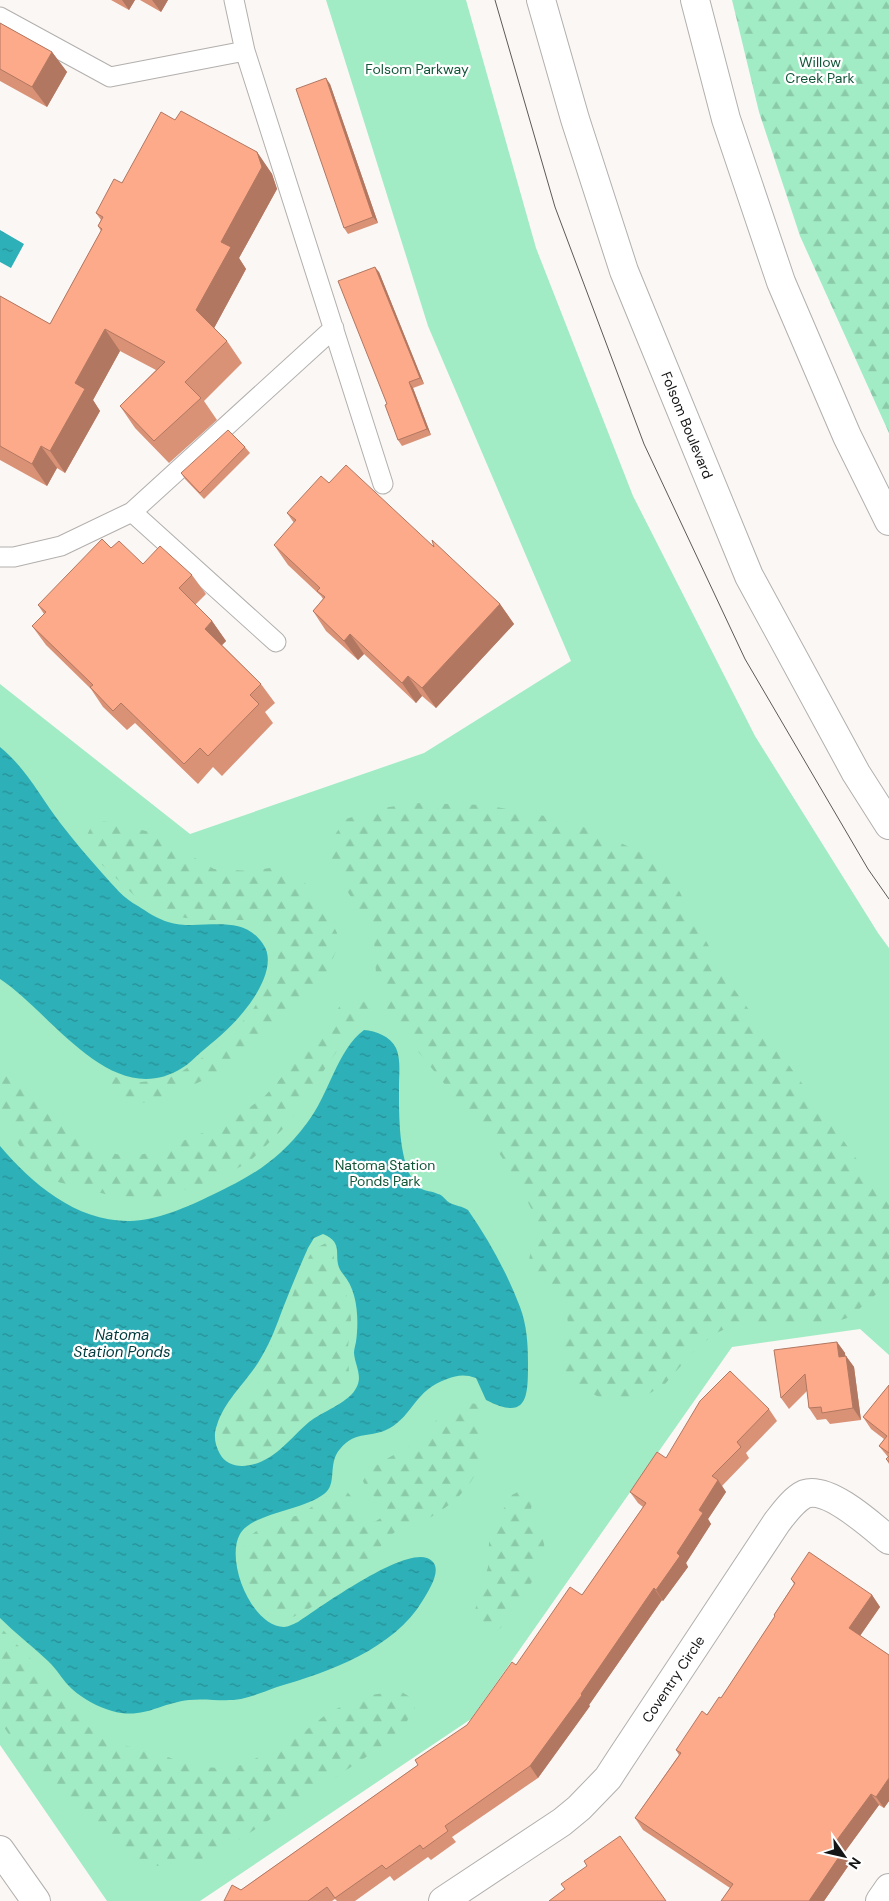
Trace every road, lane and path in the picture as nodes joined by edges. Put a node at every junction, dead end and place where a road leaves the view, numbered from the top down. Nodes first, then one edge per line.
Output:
1 (234, 0) edge
2 (541, 0) edge
3 (695, 0) edge
4 (0, 17) edge
5 (245, 51) junction
6 (334, 328) junction
7 (383, 484) dead end
8 (132, 512) junction
9 (889, 521) edge
10 (0, 557) edge
11 (276, 642) dead end
12 (889, 825) edge
13 (889, 1540) edge
14 (0, 1850) edge
15 (889, 1888) edge
16 (36, 1901) edge
17 (442, 1901) edge
18 (880, 1901) edge

1 - 5 lane
2 - 12 main road, Folsom Boulevard
3 - 9 main road
4 - 5 lane
5 - 6 lane
6 - 7 lane
6 - 8 lane
8 - 10 lane
8 - 11 lane
13 - 17 main road, Coventry Circle
14 - 16 main road
15 - 18 main road

